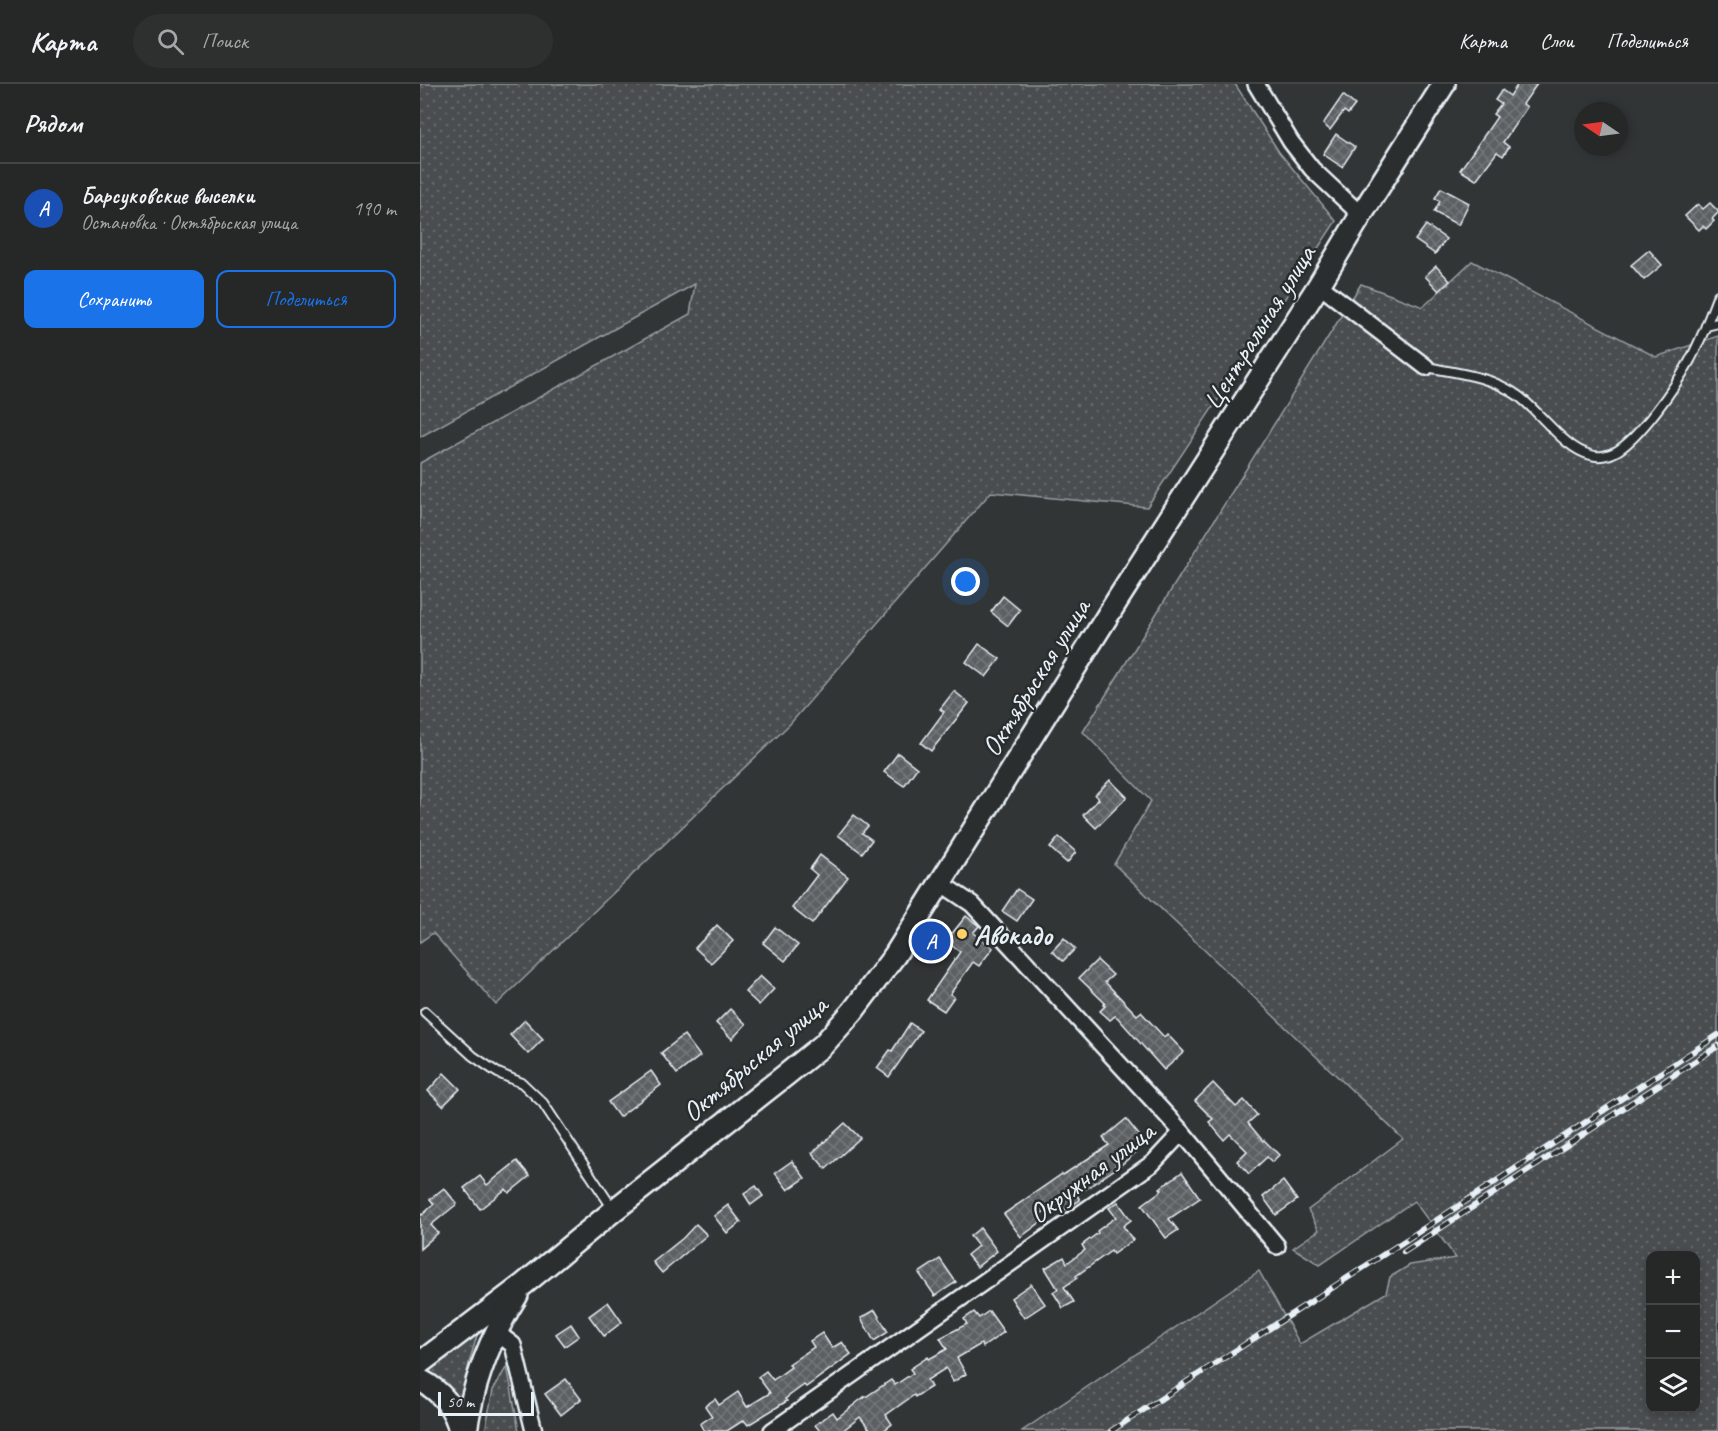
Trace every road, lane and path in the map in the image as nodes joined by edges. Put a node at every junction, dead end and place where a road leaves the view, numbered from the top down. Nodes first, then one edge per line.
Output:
1 (1256, 84) edge
2 (1444, 84) edge
3 (1360, 215) junction
4 (1319, 285) junction
5 (1718, 295) edge
6 (1718, 323) edge
7 (1706, 326) junction
8 (1426, 367) joint
9 (1118, 599) joint
10 (939, 882) junction
11 (425, 1012) dead end
12 (1182, 1132) junction
13 (613, 1211) junction
14 (1277, 1246) dead end
15 (524, 1284) junction
16 (496, 1332) junction
17 (420, 1363) edge
18 (420, 1380) edge
19 (533, 1430) edge
20 (460, 1431) edge
21 (465, 1431) edge
22 (772, 1431) edge

1 - 3 street
2 - 3 main road, Центральная улица
3 - 4 main road, Центральная улица
4 - 8 street
4 - 9 main road, Центральная улица
5 - 7 lane
6 - 7 lane
7 - 8 lane
9 - 10 main road, Октябрьская улица
10 - 12 street, Окружная улица
10 - 13 main road, Октябрьская улица
11 - 13 lane
12 - 14 street
12 - 22 street, Окружная улица
13 - 15 main road, Октябрьская улица
15 - 16 main road
15 - 17 main road, Октябрьская улица
16 - 19 street
16 - 21 main road
18 - 20 main road

